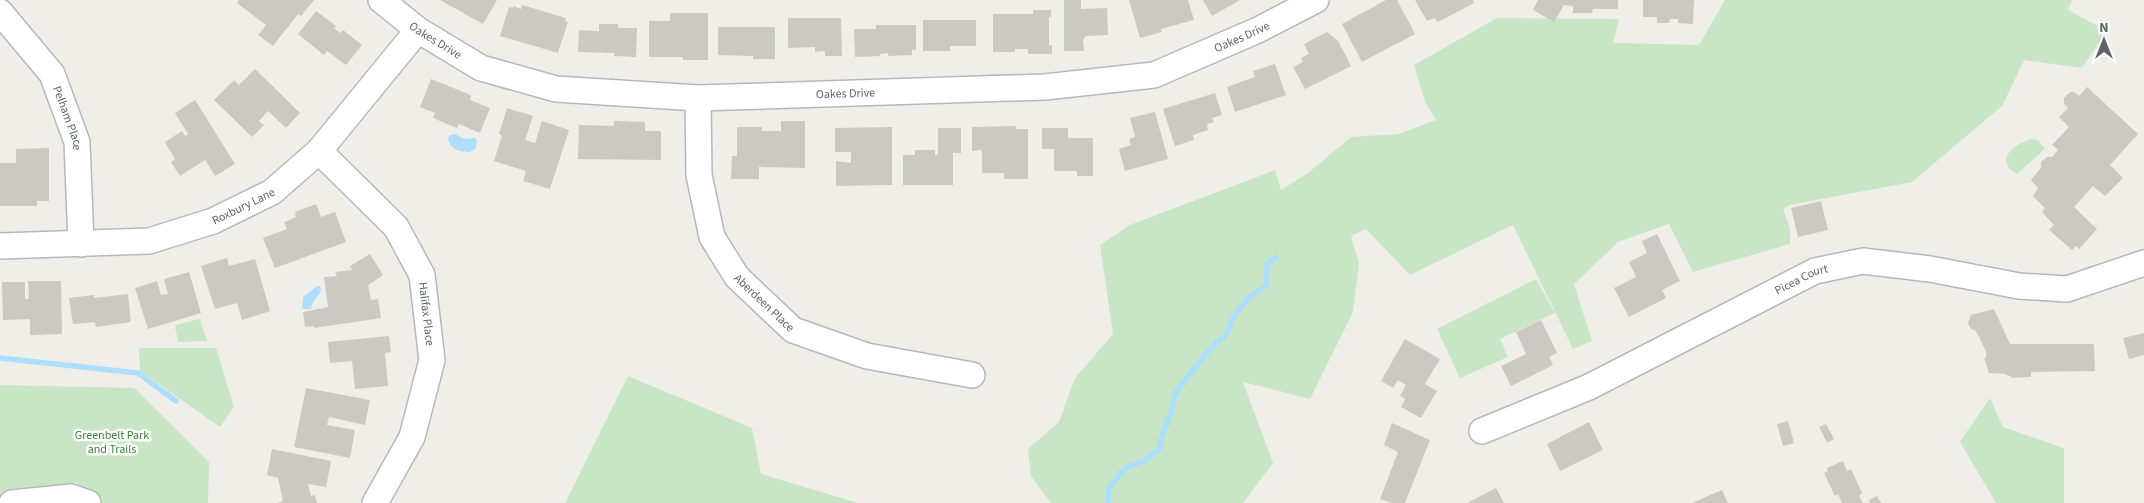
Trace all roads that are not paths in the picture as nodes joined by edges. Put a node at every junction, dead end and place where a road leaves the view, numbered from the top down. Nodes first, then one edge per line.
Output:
1 (381, 0) edge
2 (1316, 0) edge
3 (0, 12) edge
4 (418, 30) junction
5 (698, 98) junction
6 (319, 151) junction
7 (81, 244) junction
8 (0, 246) edge
9 (2144, 263) edge
10 (972, 375) dead end
11 (1482, 431) dead end
12 (12, 503) edge
13 (88, 503) edge
14 (375, 503) edge

1 - 4 street, Oakes Drive
2 - 5 street, Oakes Drive
3 - 7 street, Pelham Place
4 - 5 street, Oakes Drive
4 - 6 street, Roxbury Lane
5 - 10 street, Aberdeen Place
6 - 7 street, Roxbury Lane
6 - 14 street, Halifax Place
7 - 8 street, Roxbury Lane
9 - 11 street, Picea Court
12 - 13 street

